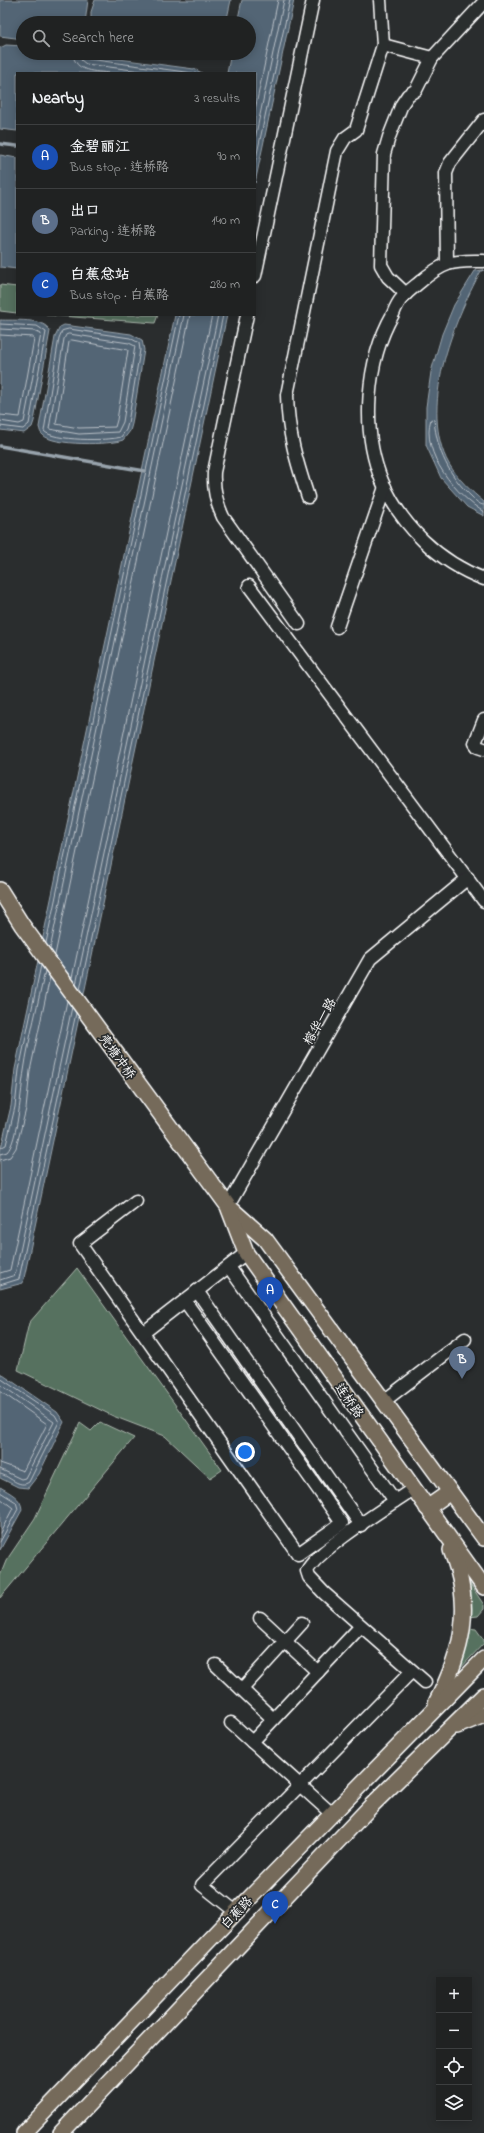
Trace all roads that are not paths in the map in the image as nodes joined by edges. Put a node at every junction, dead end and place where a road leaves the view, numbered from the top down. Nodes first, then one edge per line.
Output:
1 (313, 0) edge
2 (380, 0) edge
3 (484, 2) edge
4 (383, 45) junction
5 (432, 58) junction
6 (484, 120) edge
7 (484, 261) edge
8 (448, 264) junction
9 (256, 271) edge
10 (406, 294) junction
11 (247, 316) edge
12 (385, 487) junction
13 (308, 497) dead end
14 (484, 579) edge
15 (249, 586) dead end
16 (299, 624) dead end
17 (337, 627) dead end
18 (484, 720) edge
19 (484, 749) edge
20 (468, 878) junction
21 (0, 890) edge
22 (484, 901) edge
23 (0, 902) edge
24 (22, 925) junction
25 (214, 1187) joint
26 (136, 1201) dead end
27 (228, 1206) junction
28 (246, 1253) junction
29 (229, 1267) junction
30 (197, 1291) junction
31 (184, 1301) junction
32 (143, 1333) junction
33 (465, 1339) dead end
34 (384, 1402) junction
35 (413, 1489) junction
36 (450, 1492) junction
37 (395, 1501) junction
38 (427, 1508) junction
39 (361, 1525) junction
40 (478, 1527) edge
41 (445, 1534) junction
42 (484, 1538) edge
43 (484, 1588) edge
44 (260, 1618) dead end
45 (302, 1623) dead end
46 (361, 1626) junction
47 (285, 1642) junction
48 (484, 1659) edge
49 (216, 1665) dead end
50 (412, 1671) junction
51 (318, 1672) junction
52 (425, 1682) dead end
53 (242, 1689) junction
54 (484, 1695) edge
55 (429, 1714) junction
56 (484, 1715) edge
57 (273, 1720) junction
58 (231, 1723) dead end
59 (447, 1731) junction
60 (252, 1742) junction
61 (300, 1786) junction
62 (332, 1814) junction
63 (236, 1912) junction
64 (24, 2133) edge
65 (61, 2133) edge

1 - 9 street
2 - 4 street
3 - 5 street
4 - 5 street
4 - 13 street
5 - 10 street
6 - 8 street
7 - 8 street
8 - 10 street
10 - 12 street
11 - 16 street
12 - 14 street
12 - 17 street
15 - 20 street
18 - 19 street
20 - 22 street
20 - 27 street, 榕华一路
21 - 24 main road
23 - 24 main road
24 - 25 main road, 壳塘冲桥
25 - 27 main road, 连桥路
26 - 32 street
27 - 28 main road, 连桥路
27 - 34 main road, 连桥路
28 - 29 street
28 - 35 main road, 连桥路
29 - 30 street
29 - 37 street
30 - 31 street
30 - 39 street
31 - 32 street
31 - 32 street
33 - 34 street
34 - 36 main road, 连桥路
35 - 37 street
35 - 38 main road, 连桥路
36 - 38 main road
36 - 40 main road, 连桥路
37 - 39 street
38 - 41 main road, 连桥路
39 - 46 street
40 - 42 main road, 连桥路
41 - 43 main road, 连桥路
41 - 55 main road
44 - 47 street
45 - 47 street
46 - 50 street
46 - 51 street
47 - 51 street
47 - 53 street
48 - 55 main road, 白蕉路
49 - 53 street
50 - 52 street
50 - 61 street
51 - 57 street
53 - 57 street
54 - 59 main road
55 - 62 main road, 白蕉路
56 - 59 main road
57 - 60 street
58 - 60 street
59 - 65 main road
60 - 61 street
61 - 62 street
61 - 63 street
62 - 63 main road, 白蕉路
63 - 64 main road, 白蕉路

